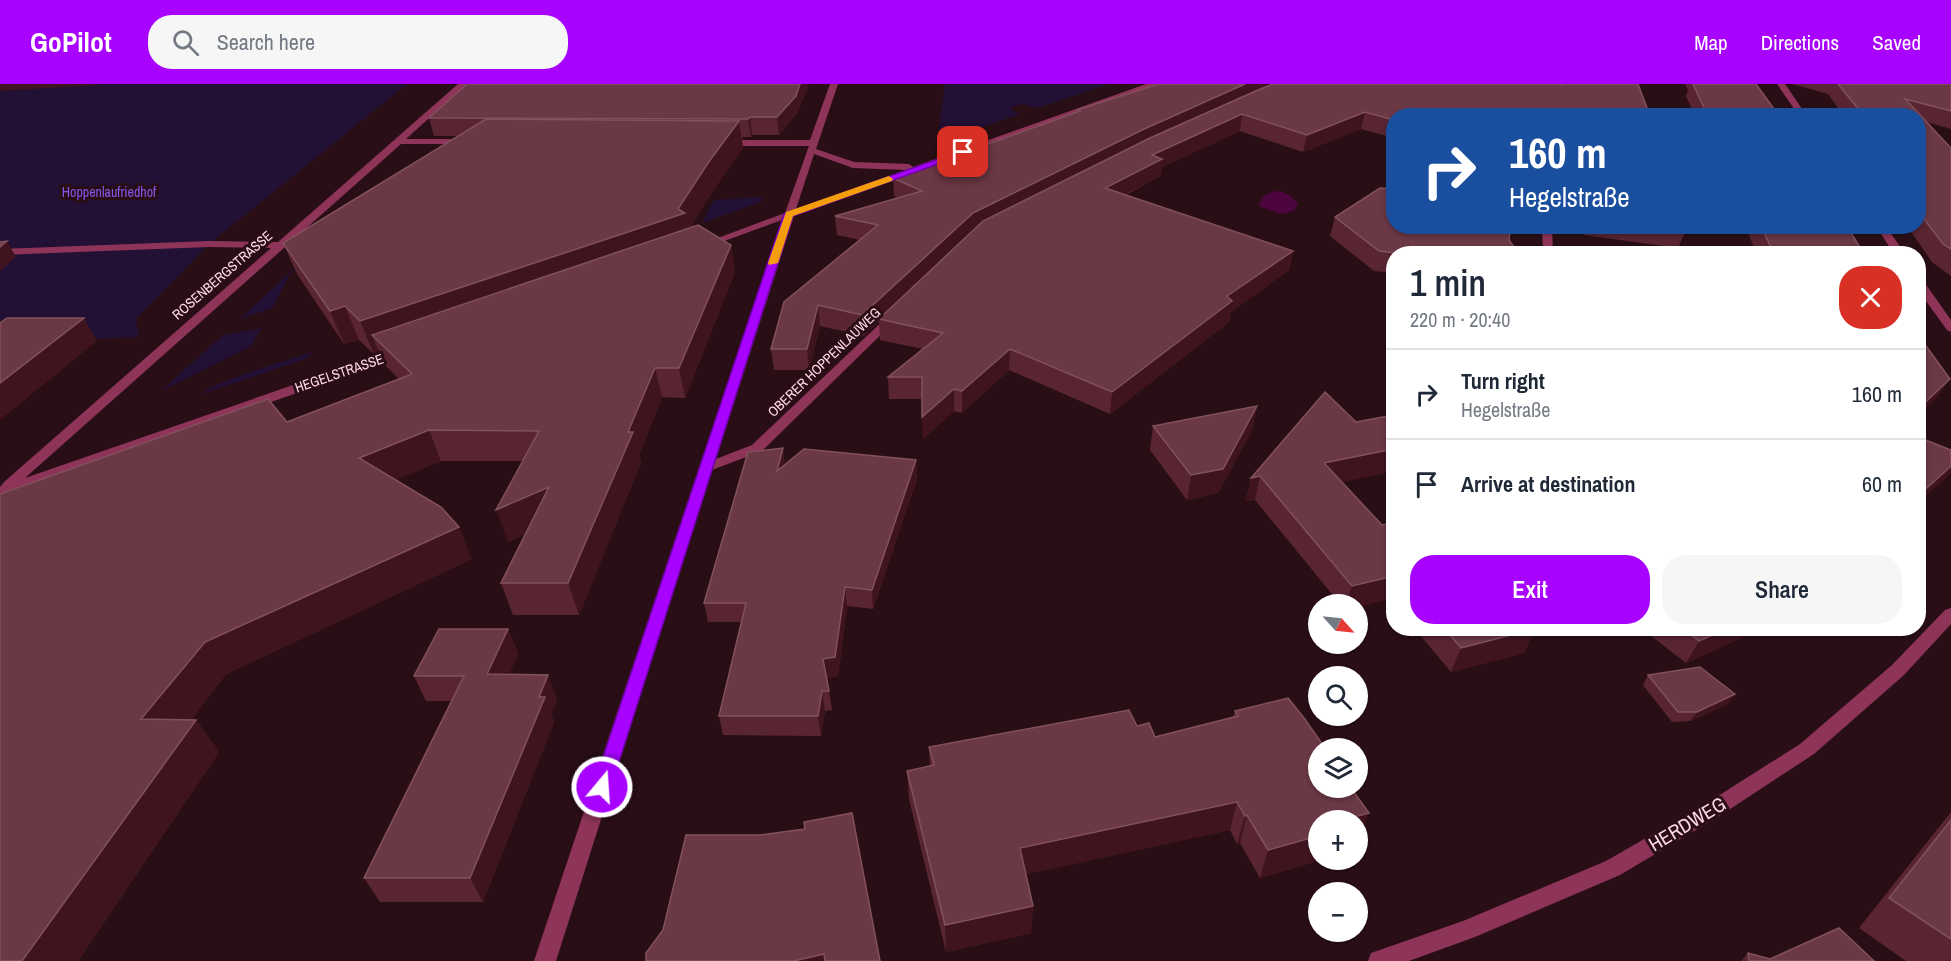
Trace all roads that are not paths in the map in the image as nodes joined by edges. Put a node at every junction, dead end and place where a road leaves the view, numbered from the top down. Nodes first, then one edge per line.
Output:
1 (463, 84) edge
2 (834, 84) edge
3 (1153, 84) edge
4 (1781, 84) edge
5 (1798, 108) edge
6 (398, 141) junction
7 (483, 142) edge
8 (709, 143) edge
9 (811, 146) junction
10 (921, 168) junction
11 (789, 214) junction
12 (279, 245) junction
13 (696, 248) edge
14 (0, 252) edge
15 (1926, 292) edge
16 (903, 308) edge
17 (1951, 328) edge
18 (417, 346) edge
19 (706, 468) junction
20 (1, 491) edge
21 (1951, 614) edge
22 (546, 961) edge
23 (1378, 961) edge

1 - 6 street, ROSENBERGSTRASSE
2 - 9 street
3 - 10 street
4 - 5 street
6 - 7 street
6 - 12 street, ROSENBERGSTRASSE
8 - 9 street
9 - 10 street
9 - 11 street
10 - 11 street
11 - 13 street
11 - 19 street
12 - 14 street
12 - 20 street, ROSENBERGSTRASSE
15 - 17 street
16 - 19 street, OBERER HOPPENLAUWEG
18 - 20 street, HEGELSTRASSE
19 - 22 street
21 - 23 street, HERDWEG

